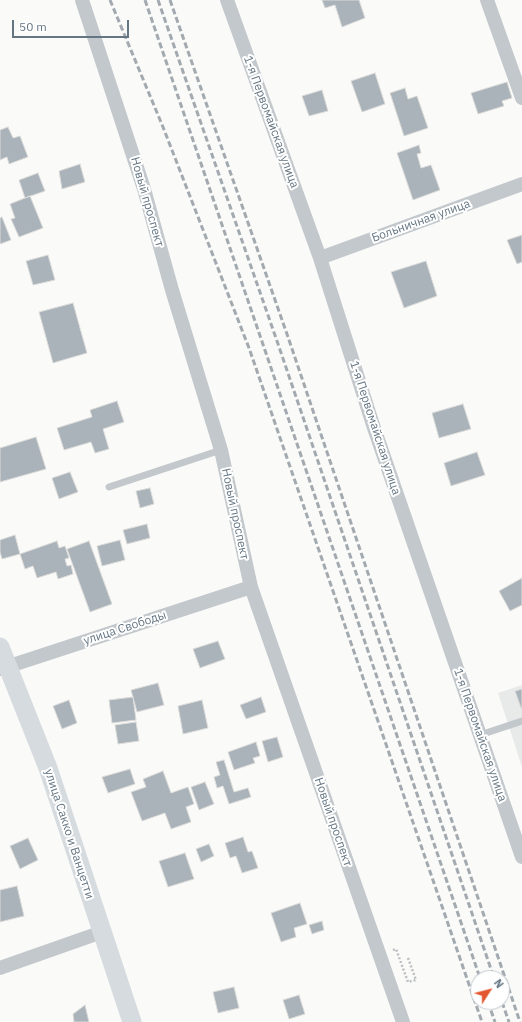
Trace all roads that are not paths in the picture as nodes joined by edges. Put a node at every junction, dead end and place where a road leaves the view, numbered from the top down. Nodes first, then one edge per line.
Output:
1 (82, 0) edge
2 (227, 0) edge
3 (487, 0) edge
4 (522, 98) edge
5 (522, 184) edge
6 (320, 258) junction
7 (221, 450) junction
8 (109, 487) dead end
9 (251, 587) junction
10 (0, 647) edge
11 (3, 668) edge
12 (522, 721) edge
13 (480, 735) junction
14 (521, 853) edge
15 (102, 932) junction
16 (0, 968) edge
17 (132, 1022) edge
18 (403, 1022) edge

1 - 7 street, Новый проспект
2 - 6 street, 1-я Первомайская улица
3 - 4 street
5 - 6 street, Больничная улица
6 - 13 street, 1-я Первомайская улица
7 - 8 lane
7 - 9 street, Новый проспект
9 - 11 street, улица Свободы
9 - 18 street, Новый проспект
10 - 11 main road, улица Сакко и Ванцетти
11 - 15 main road, улица Сакко и Ванцетти
12 - 13 lane
13 - 14 street, 1-я Первомайская улица
15 - 16 street
15 - 17 main road, улица Сакко и Ванцетти

